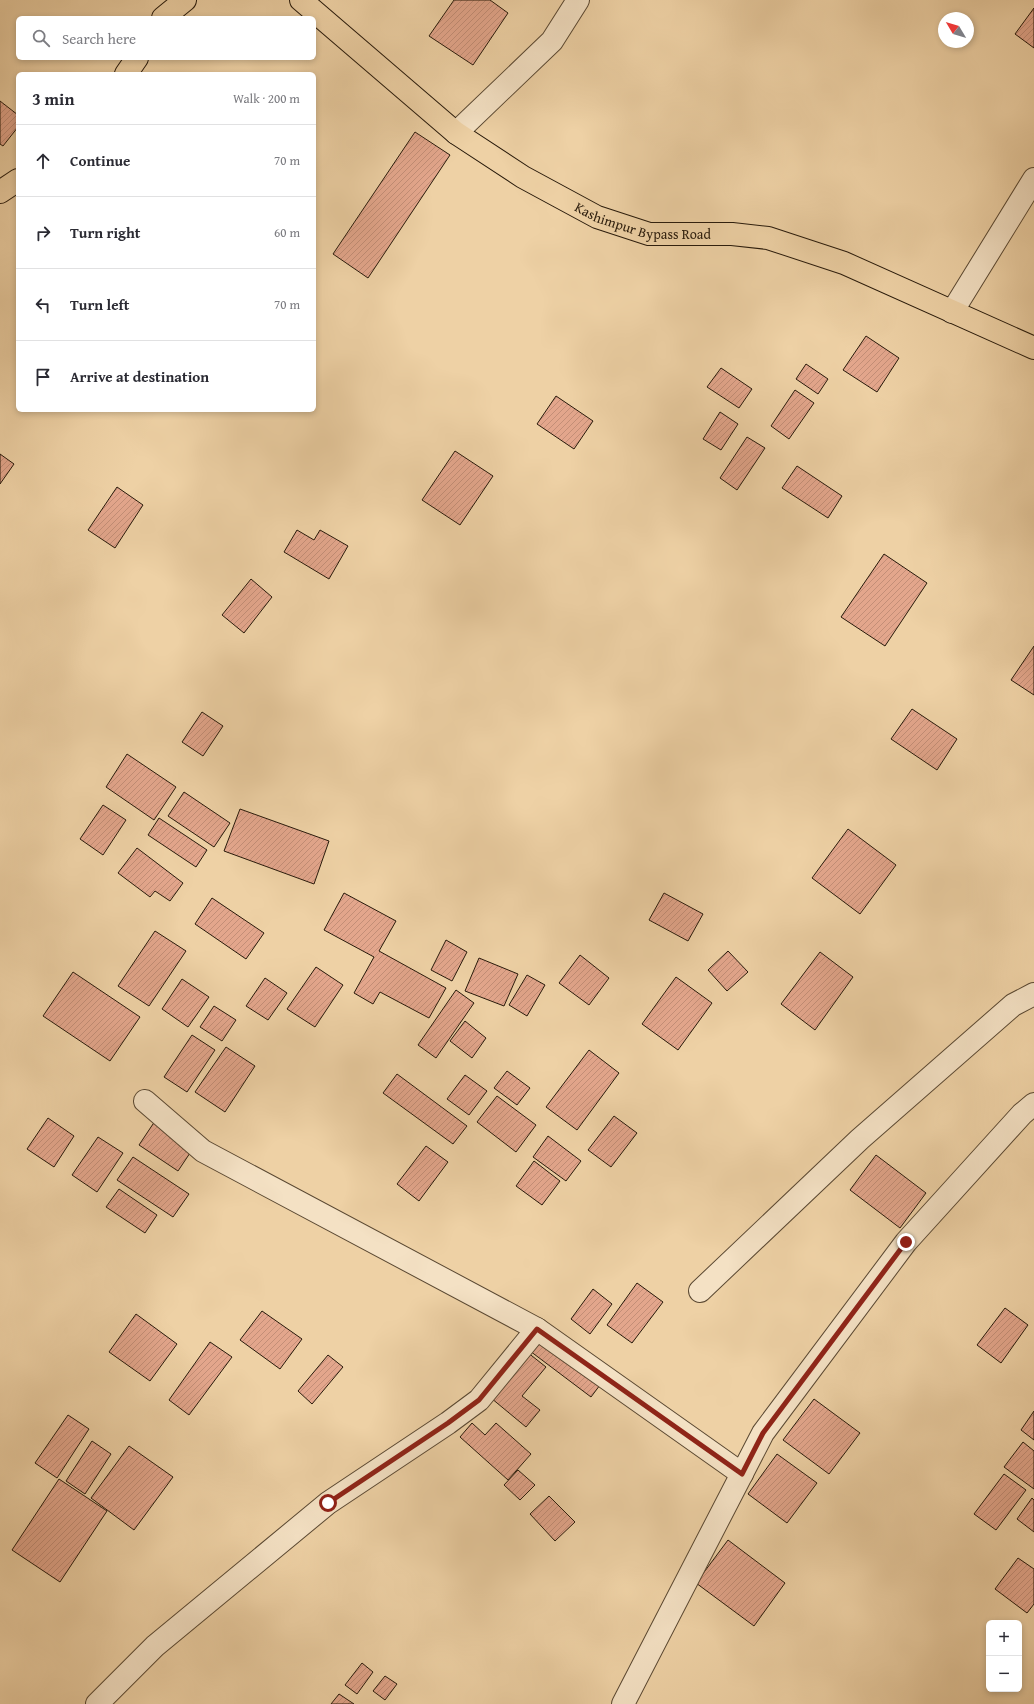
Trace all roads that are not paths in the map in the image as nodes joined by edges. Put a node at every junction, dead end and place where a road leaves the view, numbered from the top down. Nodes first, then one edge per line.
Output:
1 (185, 0) edge
2 (301, 0) edge
3 (578, 0) edge
4 (165, 16) edge
5 (136, 60) edge
6 (127, 72) edge
7 (456, 133) junction
8 (1034, 179) edge
9 (16, 181) edge
10 (0, 192) edge
11 (952, 312) junction
12 (1034, 348) edge
13 (1034, 994) edge
14 (145, 1101) dead end
15 (1034, 1104) edge
16 (700, 1290) dead end
17 (537, 1329) junction
18 (742, 1474) junction
19 (97, 1704) edge
20 (623, 1704) edge

1 - 4 main road
2 - 7 main road, Kashimpur Bypass Road
3 - 7 street
5 - 6 main road
7 - 11 main road, Kashimpur Bypass Road
8 - 11 street
9 - 10 main road
11 - 12 main road, Kashimpur Bypass Road
13 - 16 street
14 - 17 street
15 - 18 street
17 - 18 street
17 - 19 street
18 - 20 street

